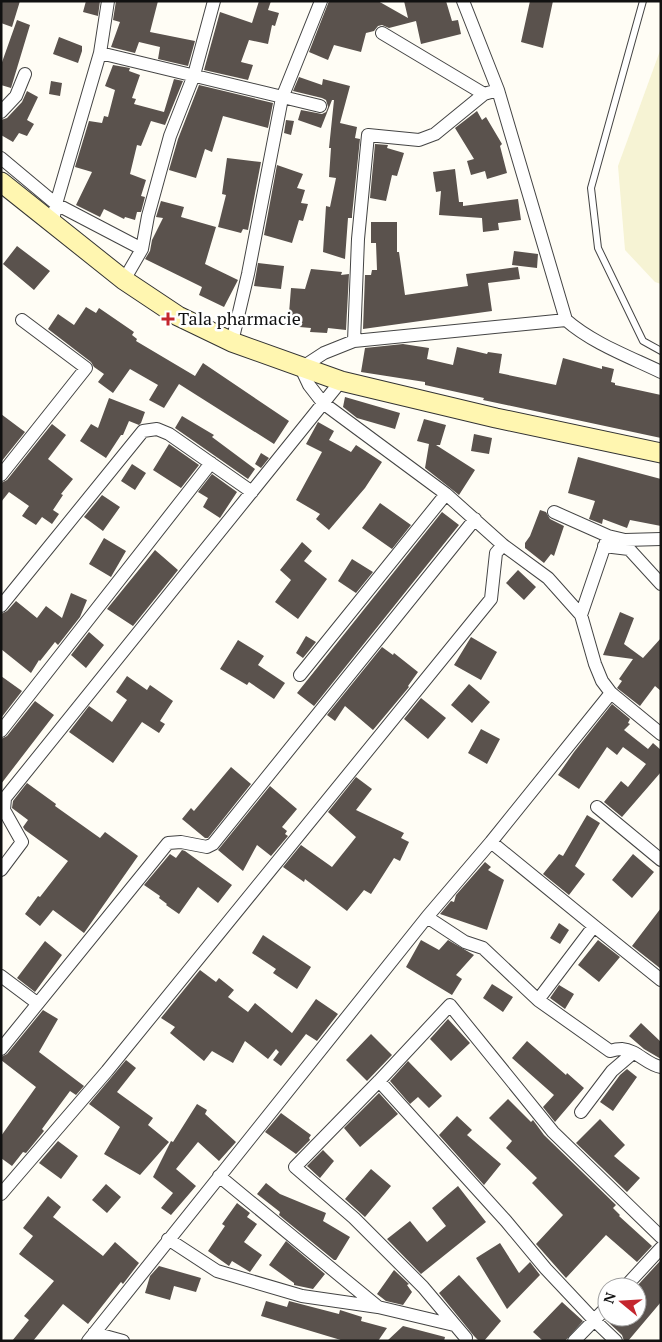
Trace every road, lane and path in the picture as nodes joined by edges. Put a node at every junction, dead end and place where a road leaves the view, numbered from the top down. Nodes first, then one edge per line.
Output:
1 (108, 1) edge
2 (214, 1) edge
3 (321, 1) edge
4 (463, 1) edge
5 (643, 1) edge
6 (382, 34) dead end
7 (100, 52) junction
8 (25, 74) dead end
9 (194, 75) junction
10 (498, 90) junction
11 (484, 94) junction
12 (282, 98) junction
13 (320, 106) dead end
14 (1, 112) edge
15 (1, 158) edge
16 (1, 182) edge
17 (54, 213) junction
18 (142, 248) junction
19 (124, 280) junction
20 (22, 320) dead end
21 (566, 320) junction
22 (354, 341) junction
23 (232, 342) junction
24 (661, 352) edge
25 (301, 368) junction
26 (661, 372) edge
27 (341, 381) junction
28 (323, 403) junction
29 (661, 453) edge
30 (211, 463) junction
31 (1, 475) edge
32 (252, 492) junction
33 (446, 494) junction
34 (554, 512) dead end
35 (475, 519) junction
36 (661, 539) edge
37 (606, 541) junction
38 (503, 545) junction
39 (661, 584) edge
40 (1, 606) edge
41 (581, 615) junction
42 (300, 675) dead end
43 (611, 693) junction
44 (1, 731) edge
45 (661, 734) edge
46 (597, 807) dead end
47 (491, 842) junction
48 (661, 860) edge
49 (1, 870) edge
50 (427, 917) junction
51 (594, 926) junction
52 (1, 976) edge
53 (661, 980) edge
54 (538, 1000) junction
55 (37, 1003) junction
56 (1, 1049) edge
57 (633, 1053) junction
58 (661, 1067) edge
59 (380, 1081) junction
60 (581, 1112) dead end
61 (219, 1176) junction
62 (1, 1194) edge
63 (661, 1237) edge
64 (168, 1239) junction
65 (661, 1248) edge
66 (634, 1277) edge
67 (378, 1307) junction
68 (597, 1317) edge
69 (594, 1320) junction
70 (454, 1325) junction
71 (91, 1337) edge
72 (466, 1340) edge
73 (123, 1341) edge
74 (574, 1341) edge
75 (616, 1341) edge

1 - 7 street
2 - 9 street
3 - 12 street
4 - 10 street
5 - 24 lane
6 - 11 street
7 - 9 street
7 - 17 street
8 - 14 street
9 - 12 street
9 - 18 street
10 - 11 street
10 - 21 street
11 - 22 street
12 - 13 street
12 - 23 street
15 - 17 street
16 - 17 main road
17 - 18 street
17 - 19 main road
18 - 19 street
19 - 23 main road
20 - 31 street
21 - 22 street
21 - 26 street
22 - 25 street
23 - 25 main road
25 - 27 main road
25 - 28 street
27 - 28 street
27 - 29 main road
28 - 32 street
28 - 33 street
30 - 32 street
30 - 40 street
30 - 44 street
32 - 49 street
33 - 35 street
33 - 42 street
34 - 37 street
35 - 38 street
35 - 55 street
36 - 37 street
37 - 39 street
37 - 41 street
38 - 41 street
38 - 62 street
41 - 43 street
43 - 45 street
43 - 47 street
46 - 48 street
47 - 50 street
47 - 51 street
50 - 54 street
50 - 61 street
51 - 53 street
51 - 54 street
52 - 55 street
54 - 57 street
55 - 56 street
57 - 58 street
57 - 60 street
59 - 63 street
59 - 69 street
59 - 70 street
61 - 64 street
61 - 67 street
64 - 67 street
64 - 71 street
65 - 66 street
67 - 70 street
68 - 69 street
69 - 74 street
69 - 75 street
70 - 72 street
71 - 73 street

